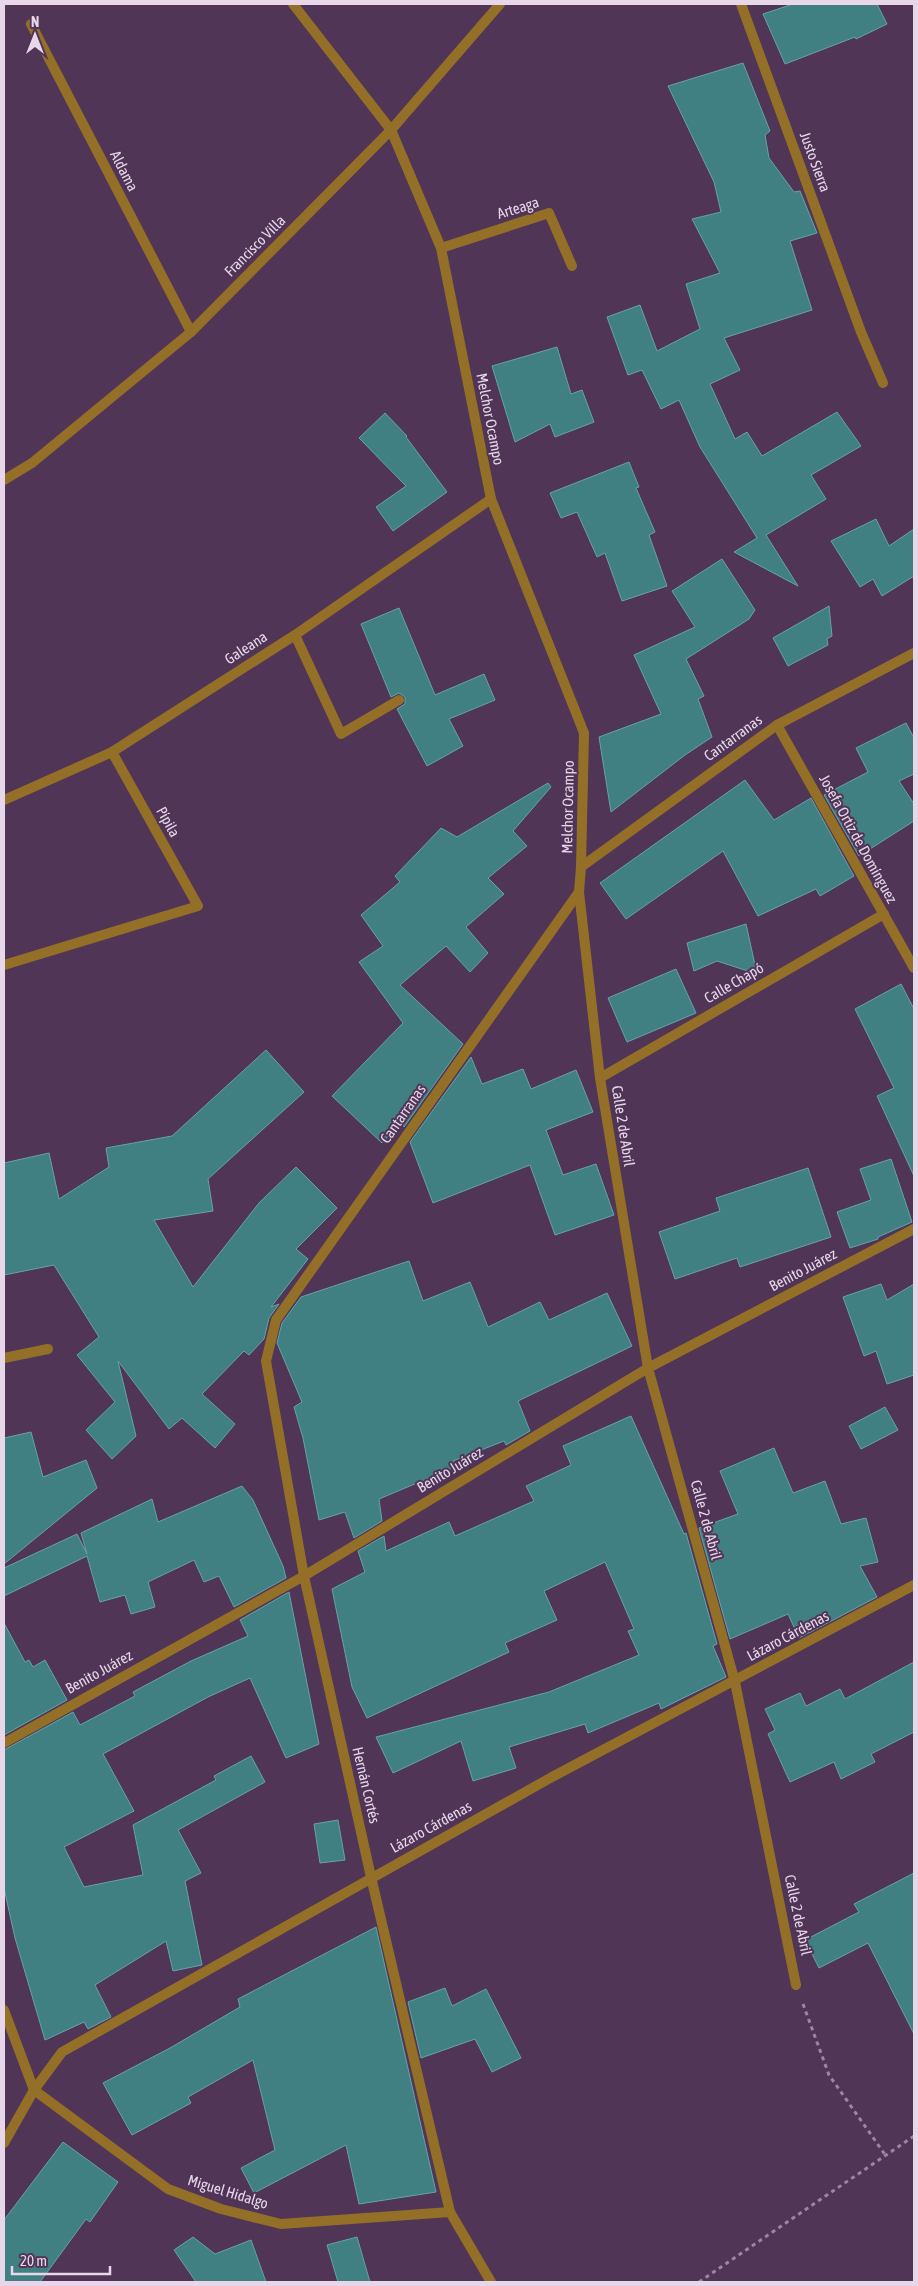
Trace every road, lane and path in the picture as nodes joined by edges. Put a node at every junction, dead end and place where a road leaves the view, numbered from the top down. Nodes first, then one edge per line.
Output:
1 (293, 4) edge
2 (500, 4) edge
3 (741, 4) edge
4 (32, 24) dead end
5 (392, 130) junction
6 (440, 248) junction
7 (572, 266) dead end
8 (191, 332) junction
9 (883, 382) dead end
10 (4, 480) edge
11 (491, 499) junction
12 (295, 635) junction
13 (914, 653) edge
14 (399, 700) dead end
15 (776, 725) junction
16 (112, 752) junction
17 (4, 800) edge
18 (582, 867) junction
19 (579, 892) junction
20 (884, 914) junction
21 (4, 965) edge
22 (914, 968) edge
23 (600, 1078) junction
24 (914, 1229) edge
25 (48, 1349) dead end
26 (4, 1358) edge
27 (266, 1360) joint
28 (648, 1368) junction
29 (304, 1576) junction
30 (914, 1585) edge
31 (735, 1682) junction
32 (4, 1743) edge
33 (371, 1877) junction
34 (796, 1985) joint
35 (4, 2010) edge
36 (34, 2090) junction
37 (914, 2136) edge
38 (4, 2143) edge
39 (886, 2156) junction
40 (450, 2212) junction
41 (491, 2282) edge
42 (699, 2282) edge

1 - 5 street, Melchor Ocampo
2 - 5 street, Francisco Villa
3 - 9 street, Justo Sierra
4 - 8 street, Aldama
5 - 6 street, Melchor Ocampo
5 - 8 street, Francisco Villa
6 - 7 street, Arteaga
6 - 11 street, Melchor Ocampo
8 - 10 street, Francisco Villa
11 - 12 street, Galeana
11 - 18 street, Melchor Ocampo
12 - 14 street
12 - 16 street, Galeana
13 - 15 street, Cantarranas
15 - 18 street, Cantarranas
15 - 20 street, Josefa Ortiz de Domínguez
16 - 17 street, Galeana
16 - 21 street, Pípila
18 - 19 street, Calle 2 de Abril
19 - 23 street, Calle 2 de Abril
19 - 27 street, Cantarranas
20 - 22 street, Josefa Ortiz de Domínguez
20 - 23 street, Calle Chapó
23 - 28 street, Calle 2 de Abril
24 - 28 street, Benito Juárez
25 - 26 street
27 - 29 street, Hernán Cortés
28 - 29 street, Benito Juárez
28 - 31 street, Calle 2 de Abril
29 - 32 street, Benito Juárez
29 - 33 street, Hernán Cortés
30 - 31 street, Lázaro Cárdenas
31 - 33 street, Lázaro Cárdenas
31 - 34 street, Calle 2 de Abril
33 - 36 street, Lázaro Cárdenas
33 - 40 street, Hernán Cortés
34 - 39 path
35 - 36 street
36 - 38 street, Lázaro Cárdenas
36 - 40 street, Miguel Hidalgo
37 - 39 path
39 - 42 path
40 - 41 street

